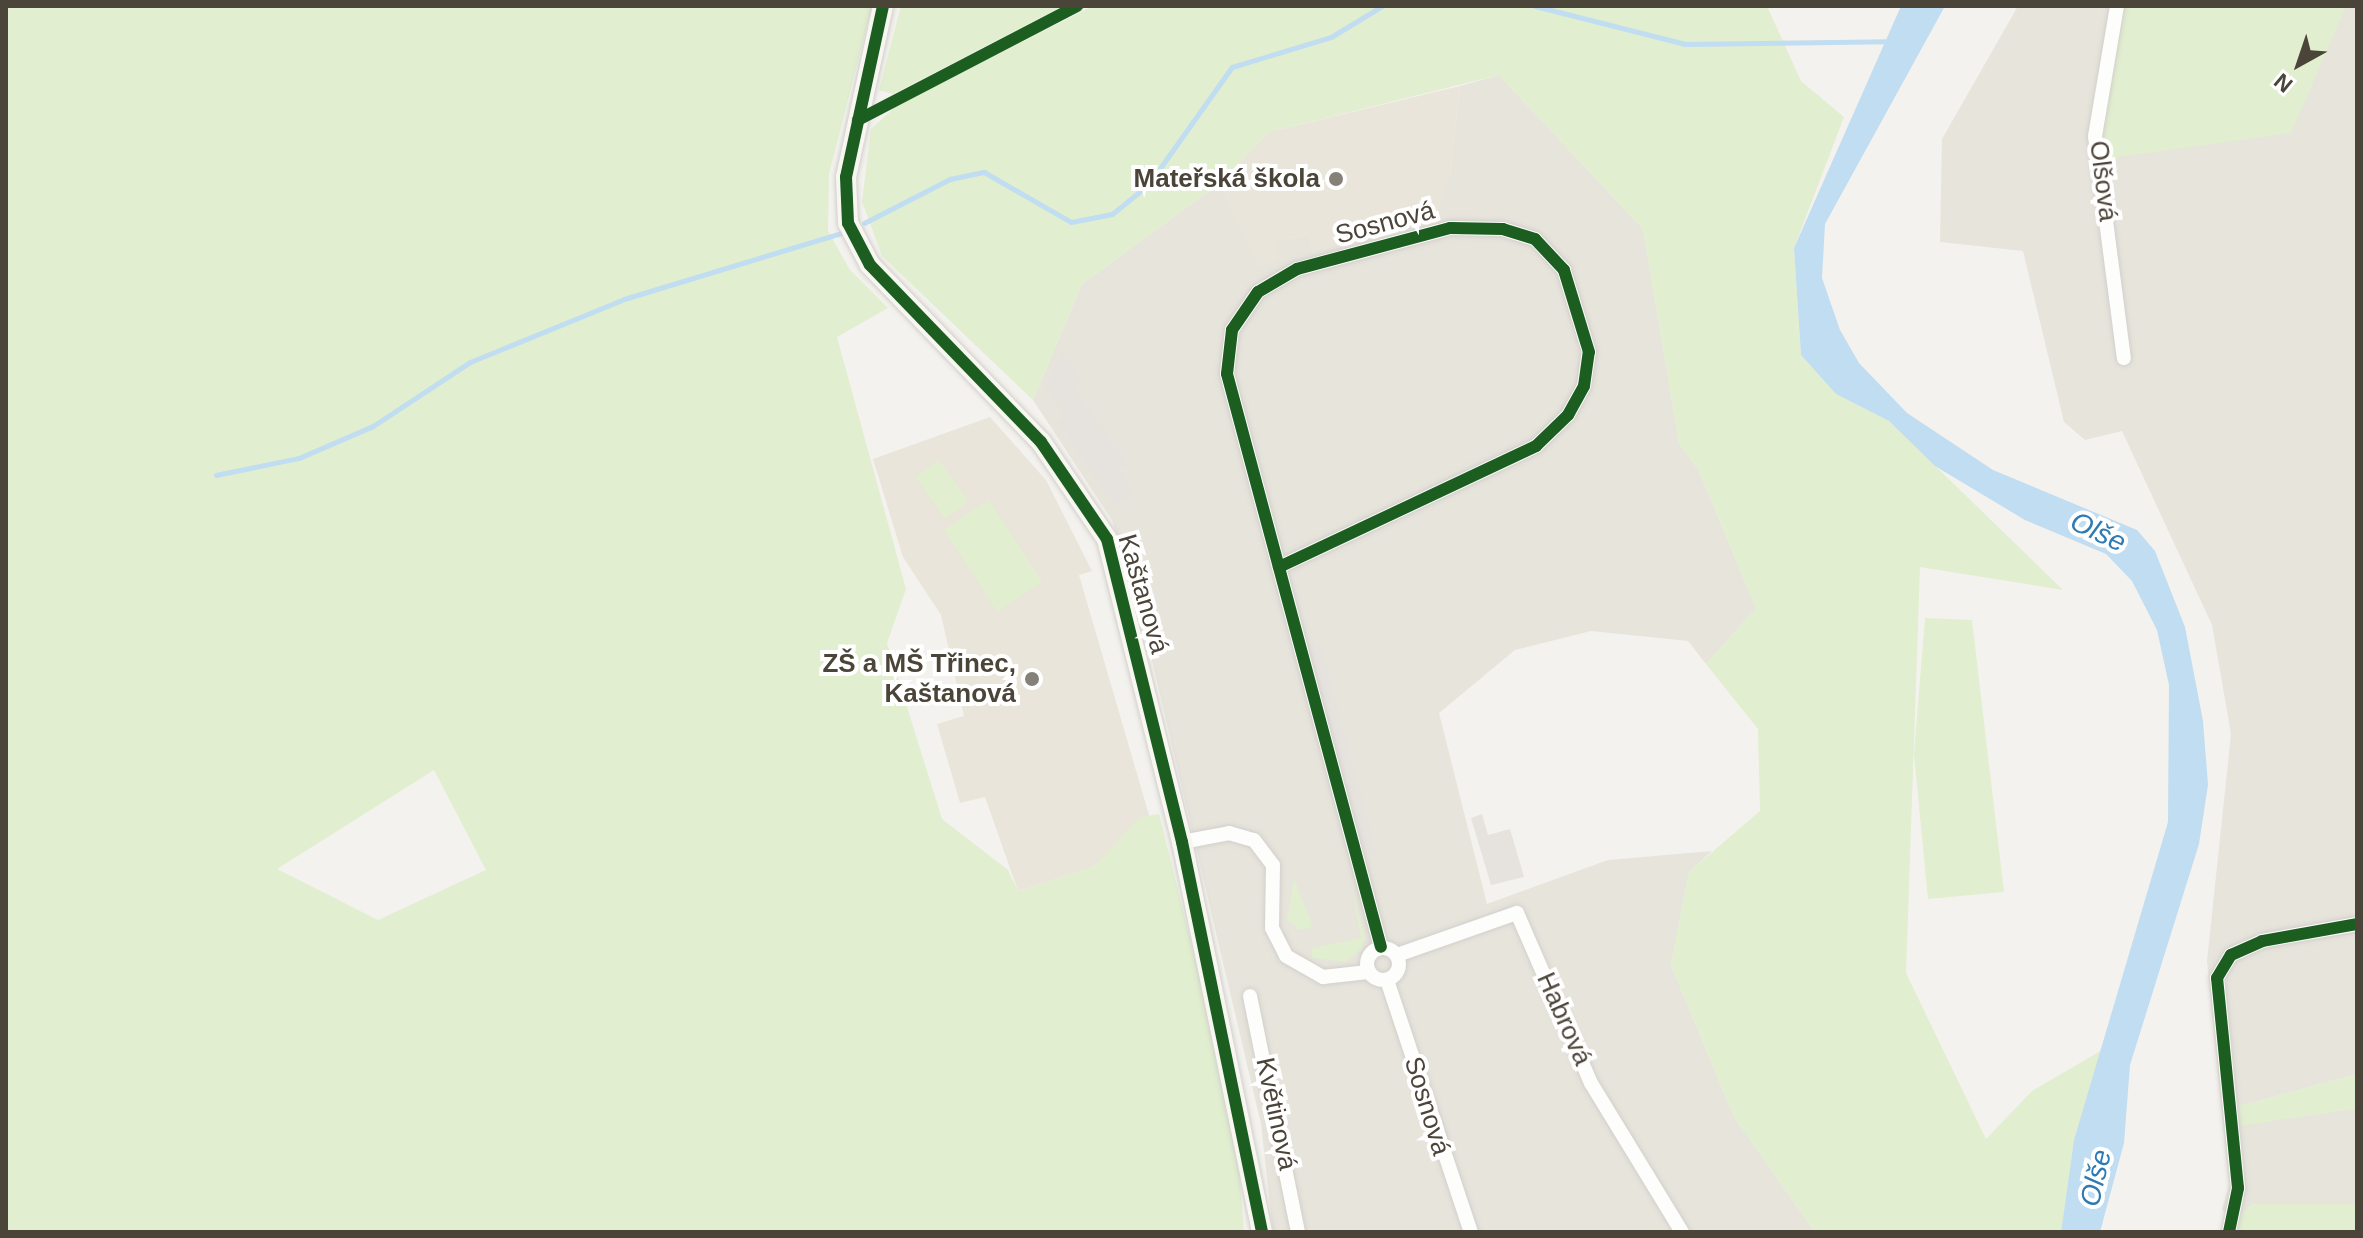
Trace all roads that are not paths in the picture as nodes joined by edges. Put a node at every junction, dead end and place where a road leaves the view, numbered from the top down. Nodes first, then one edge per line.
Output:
1 (883, 6) edge
2 (2117, 6) edge
3 (2124, 358) dead end
4 (1279, 567) junction
5 (1182, 842) junction
6 (2357, 924) edge
7 (1381, 947) junction
8 (1397, 955) junction
9 (1368, 972) junction
10 (1387, 980) junction
11 (1250, 996) dead end
12 (1262, 1232) edge
13 (1298, 1232) edge
14 (1471, 1232) edge
15 (1682, 1232) edge
16 (2229, 1232) edge

1 - 5 street, Kaštanová
2 - 3 street, Olšová
4 - 4 street, Sosnová
4 - 7 street, Sosnová
5 - 9 street
5 - 12 street, Kaštanová
6 - 16 street
7 - 8 street
7 - 9 street
8 - 10 street
8 - 15 street, Habrová
9 - 10 street
10 - 14 street, Sosnová
11 - 13 street, Květinová

